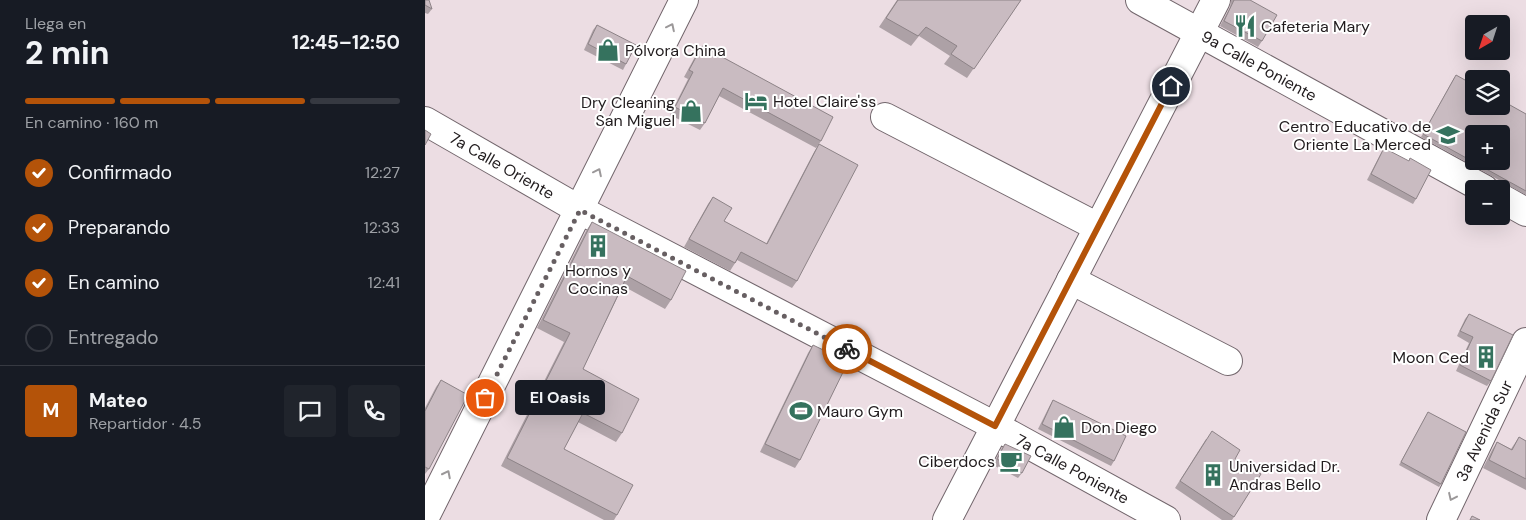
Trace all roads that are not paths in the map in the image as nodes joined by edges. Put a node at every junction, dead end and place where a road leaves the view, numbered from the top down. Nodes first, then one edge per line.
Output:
1 (684, 0) edge
2 (1140, 0) edge
3 (1216, 0) edge
4 (1199, 33) junction
5 (885, 117) dead end
6 (425, 121) edge
7 (1468, 180) edge
8 (1510, 203) edge
9 (580, 210) junction
10 (1526, 212) edge
11 (1098, 228) junction
12 (1071, 280) junction
13 (1526, 342) edge
14 (1228, 361) dead end
15 (995, 426) junction
16 (425, 518) edge
17 (947, 520) edge
18 (1166, 520) edge
19 (1441, 520) edge

9 -> 1 street
2 - 4 street, 9a Calle Poniente
3 - 4 street
4 - 7 street, 9a Calle Poniente
4 - 11 street
5 - 11 street
6 - 9 street, 7a Calle Oriente
8 - 10 street
9 - 15 street, 7a Calle Poniente
16 -> 9 street
11 - 12 street
12 - 14 street
12 - 15 street
13 -> 19 street, 3a Avenida Sur
15 - 17 street
15 - 18 street, 7a Calle Poniente

